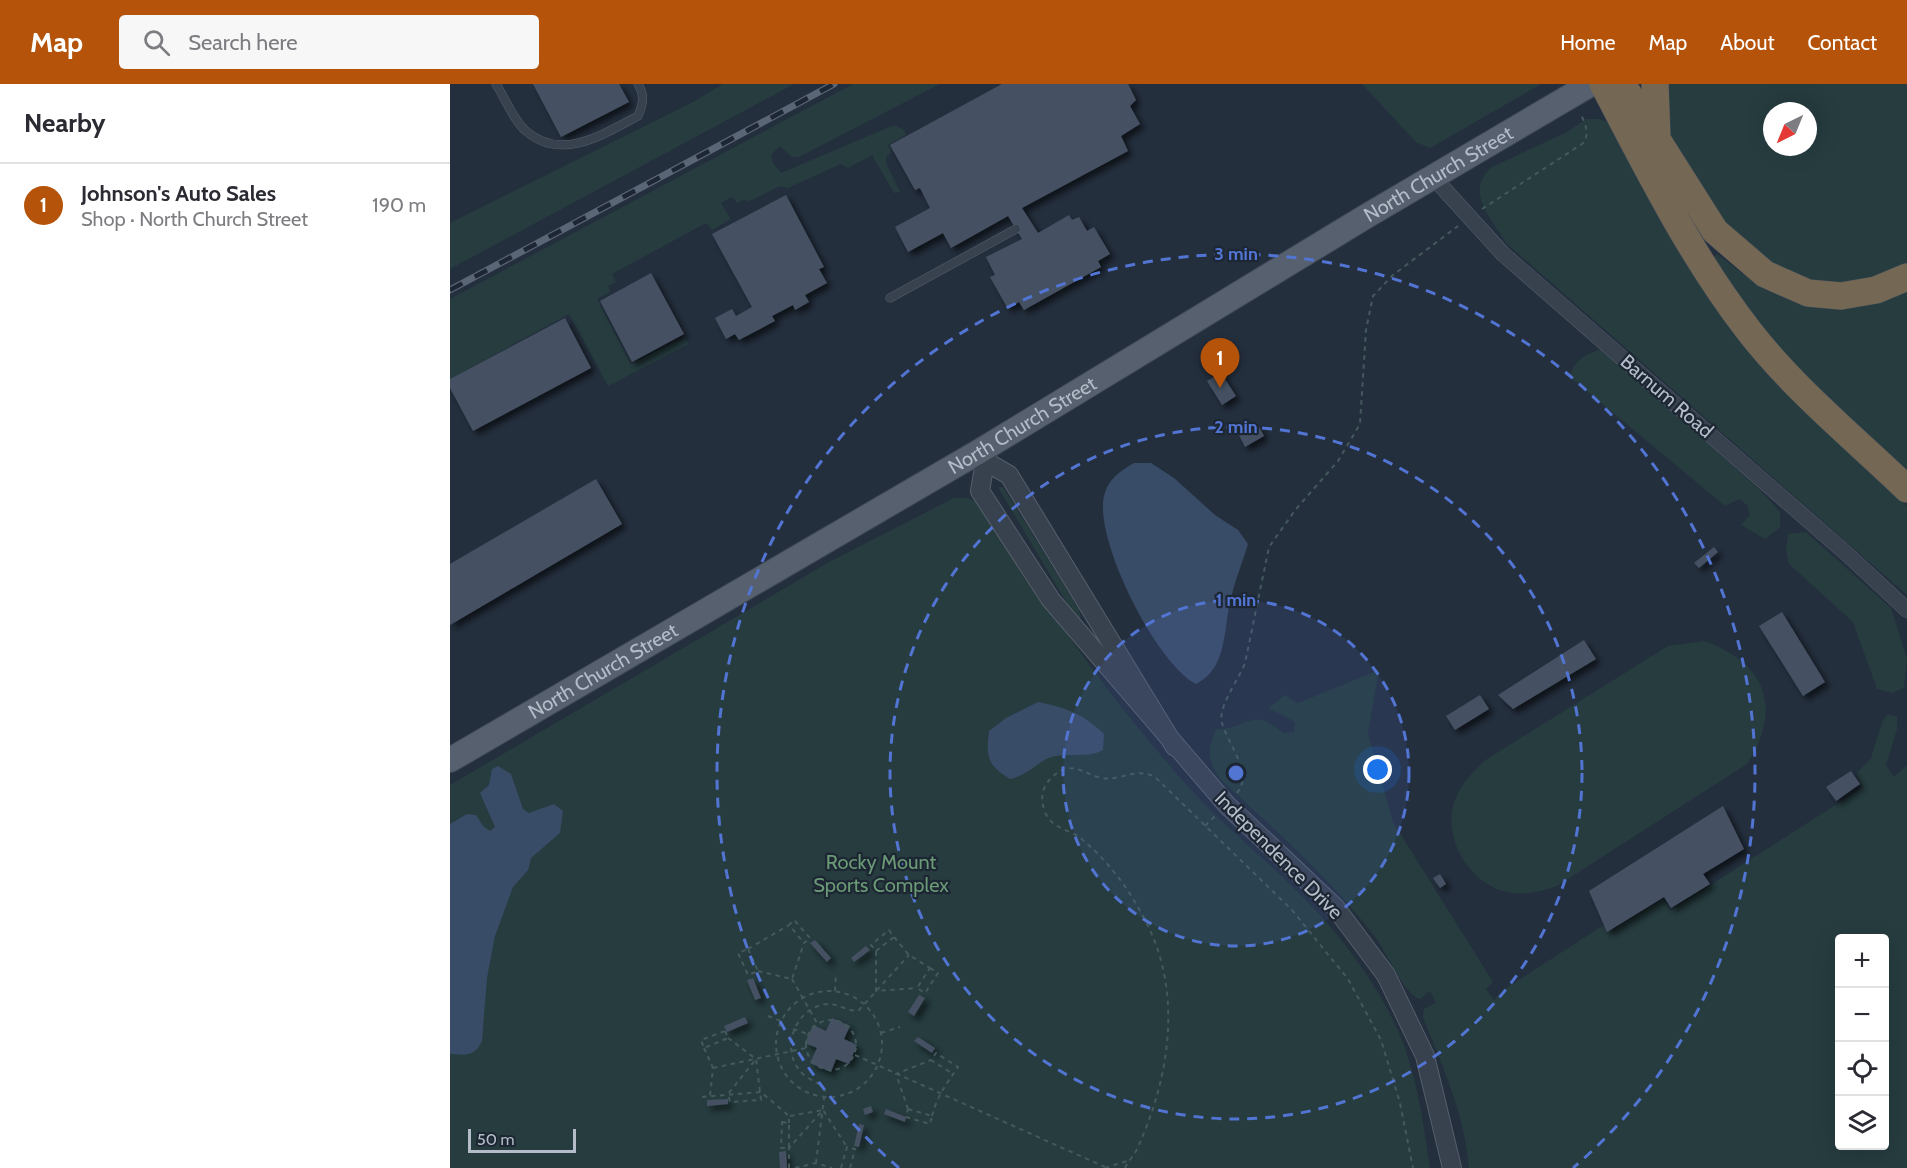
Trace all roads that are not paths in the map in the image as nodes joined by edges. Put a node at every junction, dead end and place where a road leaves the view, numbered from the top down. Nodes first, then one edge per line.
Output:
1 (496, 84) edge
2 (638, 84) edge
3 (1590, 84) edge
4 (1603, 84) edge
5 (1622, 84) edge
6 (1655, 84) edge
7 (1658, 142) junction
8 (1433, 177) junction
9 (1016, 229) dead end
10 (1907, 277) edge
11 (890, 298) dead end
12 (983, 456) junction
13 (1907, 489) edge
14 (1907, 610) edge
15 (1175, 747) junction
16 (450, 760) edge
17 (1452, 1168) edge

1 - 2 lane
3 - 8 main road, North Church Street
4 - 13 highway
5 - 7 highway
6 - 7 highway
7 - 10 highway
8 - 12 main road, North Church Street
8 - 14 street, Barnum Road
9 - 11 lane
12 - 15 street
12 - 15 street
12 - 16 main road, North Church Street
15 - 17 street, Independence Drive

